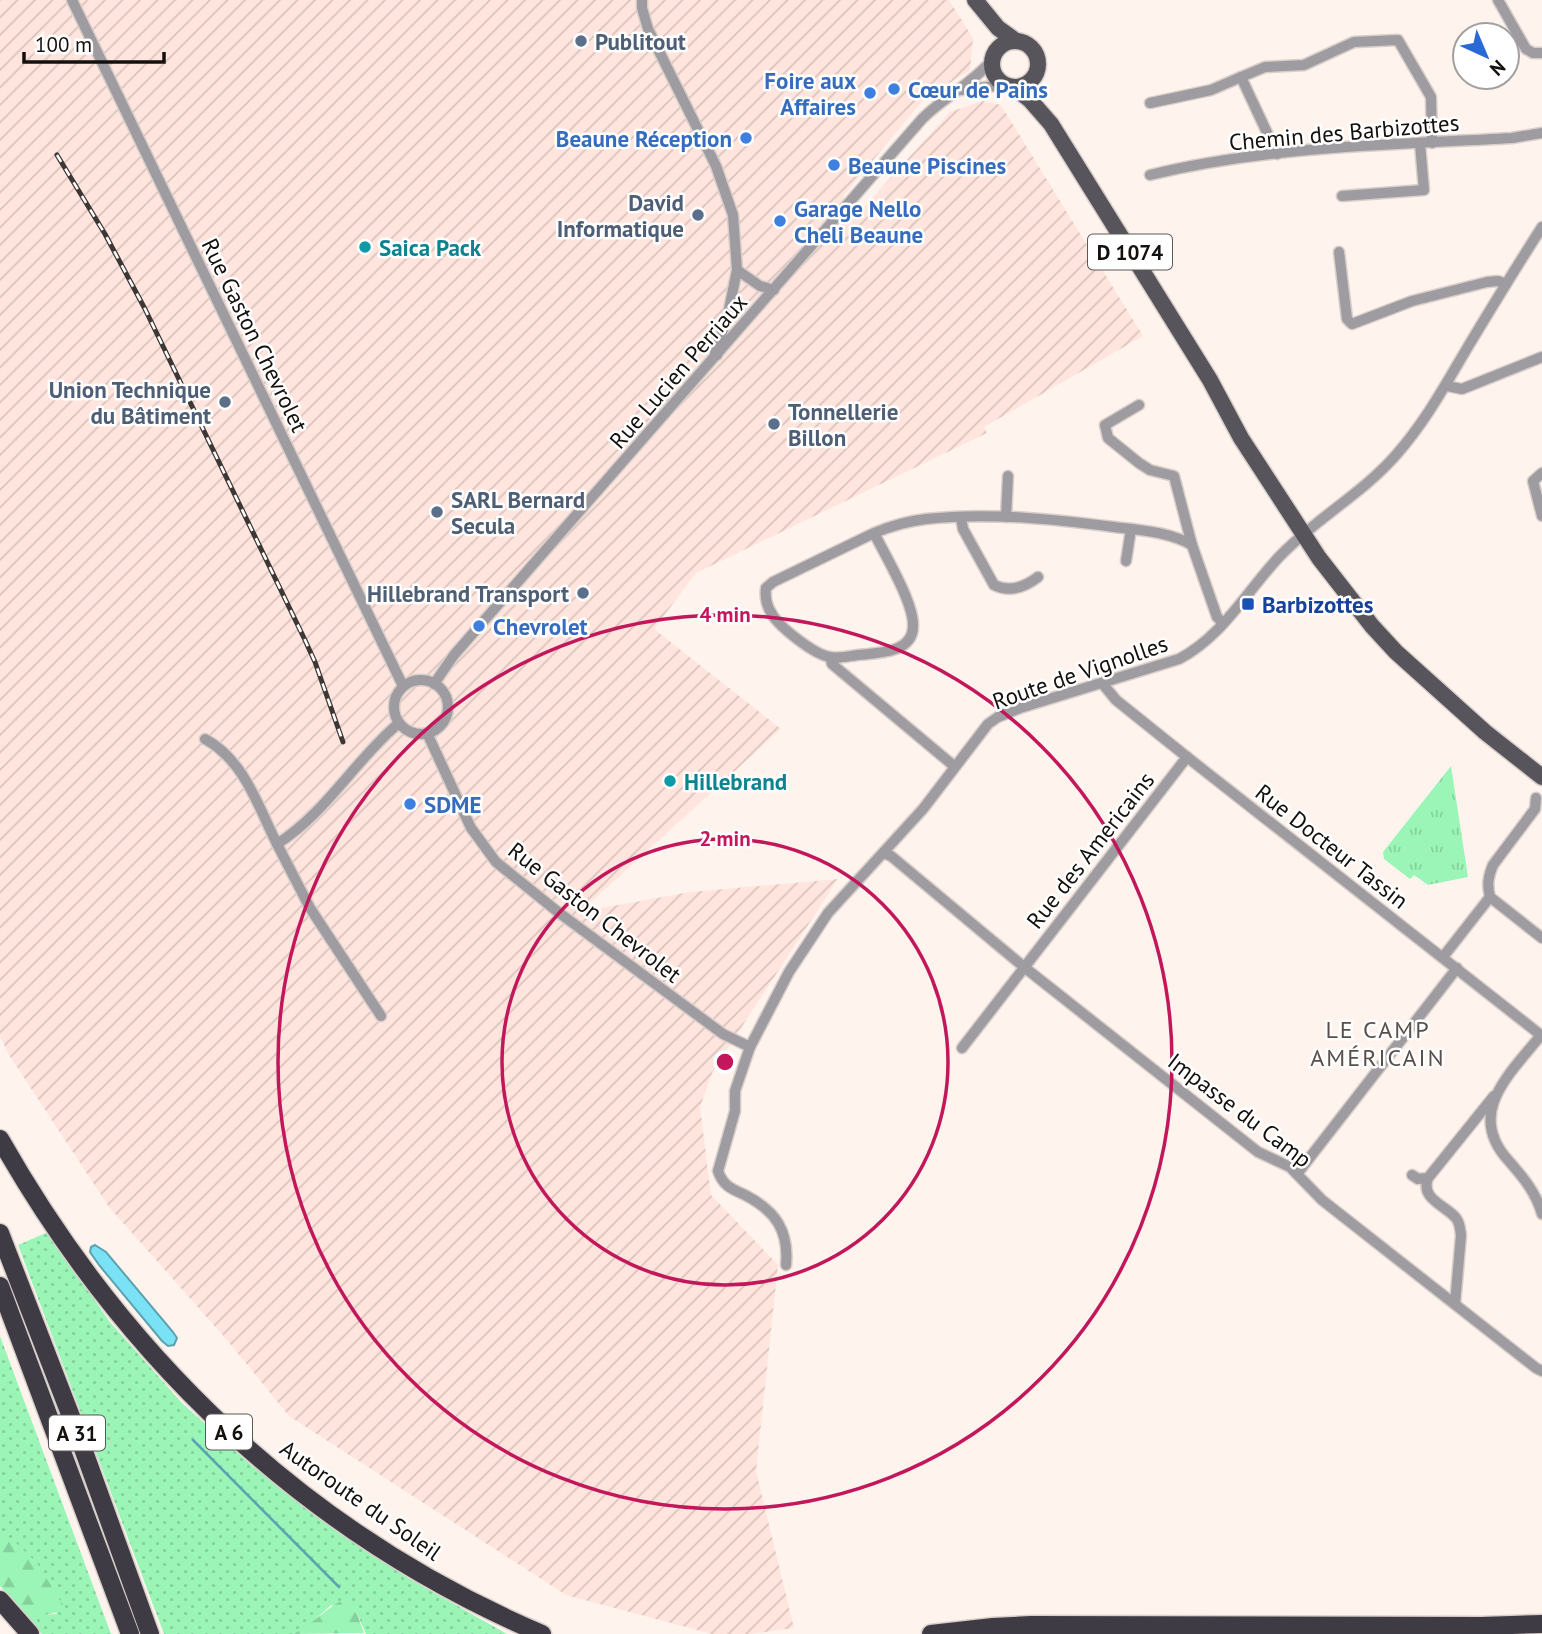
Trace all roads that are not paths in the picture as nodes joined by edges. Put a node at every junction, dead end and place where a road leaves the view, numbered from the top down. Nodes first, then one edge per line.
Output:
1 (72, 0) edge
2 (642, 0) edge
3 (1498, 0) edge
4 (978, 4) edge
5 (1016, 41) junction
6 (1542, 52) edge
7 (992, 58) junction
8 (1036, 74) junction
9 (1241, 77) junction
10 (1009, 86) junction
11 (957, 91) junction
12 (1150, 103) dead end
13 (1051, 124) junction
14 (1542, 133) edge
15 (1432, 143) junction
16 (1420, 144) junction
17 (1278, 154) junction
18 (1150, 175) dead end
19 (1342, 197) dead end
20 (1542, 227) edge
21 (1339, 252) dead end
22 (737, 270) junction
23 (1506, 284) junction
24 (774, 290) junction
25 (717, 355) junction
26 (1541, 360) edge
27 (1447, 386) junction
28 (1139, 405) dead end
29 (1542, 473) edge
30 (1008, 476) dead end
31 (1542, 516) edge
32 (1006, 517) junction
33 (961, 518) junction
34 (1131, 529) junction
35 (1306, 531) junction
36 (874, 533) junction
37 (1192, 545) junction
38 (1126, 562) dead end
39 (1038, 577) dead end
40 (1223, 623) junction
41 (830, 657) junction
42 (1102, 682) junction
43 (434, 684) junction
44 (404, 687) junction
45 (399, 723) junction
46 (427, 733) junction
47 (205, 739) dead end
48 (1187, 757) junction
49 (954, 766) junction
50 (1542, 777) edge
51 (1536, 799) dead end
52 (277, 844) junction
53 (883, 853) junction
54 (1490, 897) junction
55 (1542, 938) edge
56 (1443, 957) junction
57 (1024, 967) junction
58 (1457, 968) junction
59 (380, 1016) dead end
60 (1541, 1035) edge
61 (751, 1044) junction
62 (962, 1048) dead end
63 (1494, 1096) junction
64 (0, 1139) edge
65 (1297, 1174) junction
66 (1412, 1175) dead end
67 (1428, 1178) junction
68 (1542, 1214) edge
69 (0, 1233) edge
70 (786, 1265) dead end
71 (0, 1286) edge
72 (1455, 1304) junction
73 (1542, 1371) edge
74 (0, 1600) edge
75 (1542, 1625) edge
76 (30, 1634) edge
77 (130, 1634) edge
78 (150, 1634) edge
79 (542, 1634) edge
80 (931, 1634) edge

1 - 44 street, Rue Gaston Chevrolet
2 - 22 street
3 - 6 street
4 - 5 main road
4 - 7 main road
5 - 7 main road
5 - 8 main road
7 - 10 main road
7 - 11 street, Rue Lucien Perriaux
8 - 10 main road
8 - 13 main road, D 1074
9 - 12 street
9 - 15 street
9 - 17 street
10 - 11 street, Rue Lucien Perriaux
10 - 13 main road, D 1074
11 - 24 street, Rue Lucien Perriaux
13 - 35 main road, D 1074
14 - 15 street, Chemin des Barbizottes
15 - 16 street, Chemin des Barbizottes
16 - 17 street, Chemin des Barbizottes
16 - 19 street
17 - 18 street, Chemin des Barbizottes
20 - 23 street, Route de Vignolles
21 - 23 street
22 - 24 street
22 - 25 street
23 - 27 street, Route de Vignolles
24 - 25 street, Rue Lucien Perriaux
25 - 43 street, Rue Lucien Perriaux
26 - 27 street
27 - 35 street, Route de Vignolles
28 - 37 street
29 - 31 street
30 - 32 street
32 - 33 street
32 - 34 street
33 - 36 street
33 - 39 street
34 - 37 street
34 - 38 street
35 - 40 street, Route de Vignolles
35 - 50 main road, D 1074
36 - 41 street
36 - 41 street
37 - 40 street
40 - 42 street, Route de Vignolles
41 - 49 street
42 - 48 street, Rue Docteur Tassin
42 - 49 street, Route de Vignolles
43 - 44 street
43 - 46 street
44 - 45 street
45 - 46 street
45 - 52 street
46 - 61 street, Rue Gaston Chevrolet
47 - 52 street
48 - 56 street, Rue Docteur Tassin
48 - 57 street, Rue des Americains
49 - 53 street, Route de Vignolles
51 - 54 street
52 - 59 street
53 - 57 street, Impasse du Camp
53 - 61 street, Route de Vignolles
54 - 55 street
54 - 56 street
56 - 58 street, Rue Docteur Tassin
57 - 62 street, Rue des Americains
57 - 65 street, Impasse du Camp
58 - 60 street, Rue Docteur Tassin
58 - 65 street
60 - 63 street
61 - 70 street, Route de Vignolles
63 - 67 street
63 - 68 street
64 - 79 highway, Autoroute du Soleil / A 6
65 - 72 street, Impasse du Camp
66 - 67 street
67 - 72 street
69 - 78 highway, A 31
71 - 77 highway, A 31
72 - 73 street, Impasse du Camp
74 - 76 highway
75 - 80 highway

